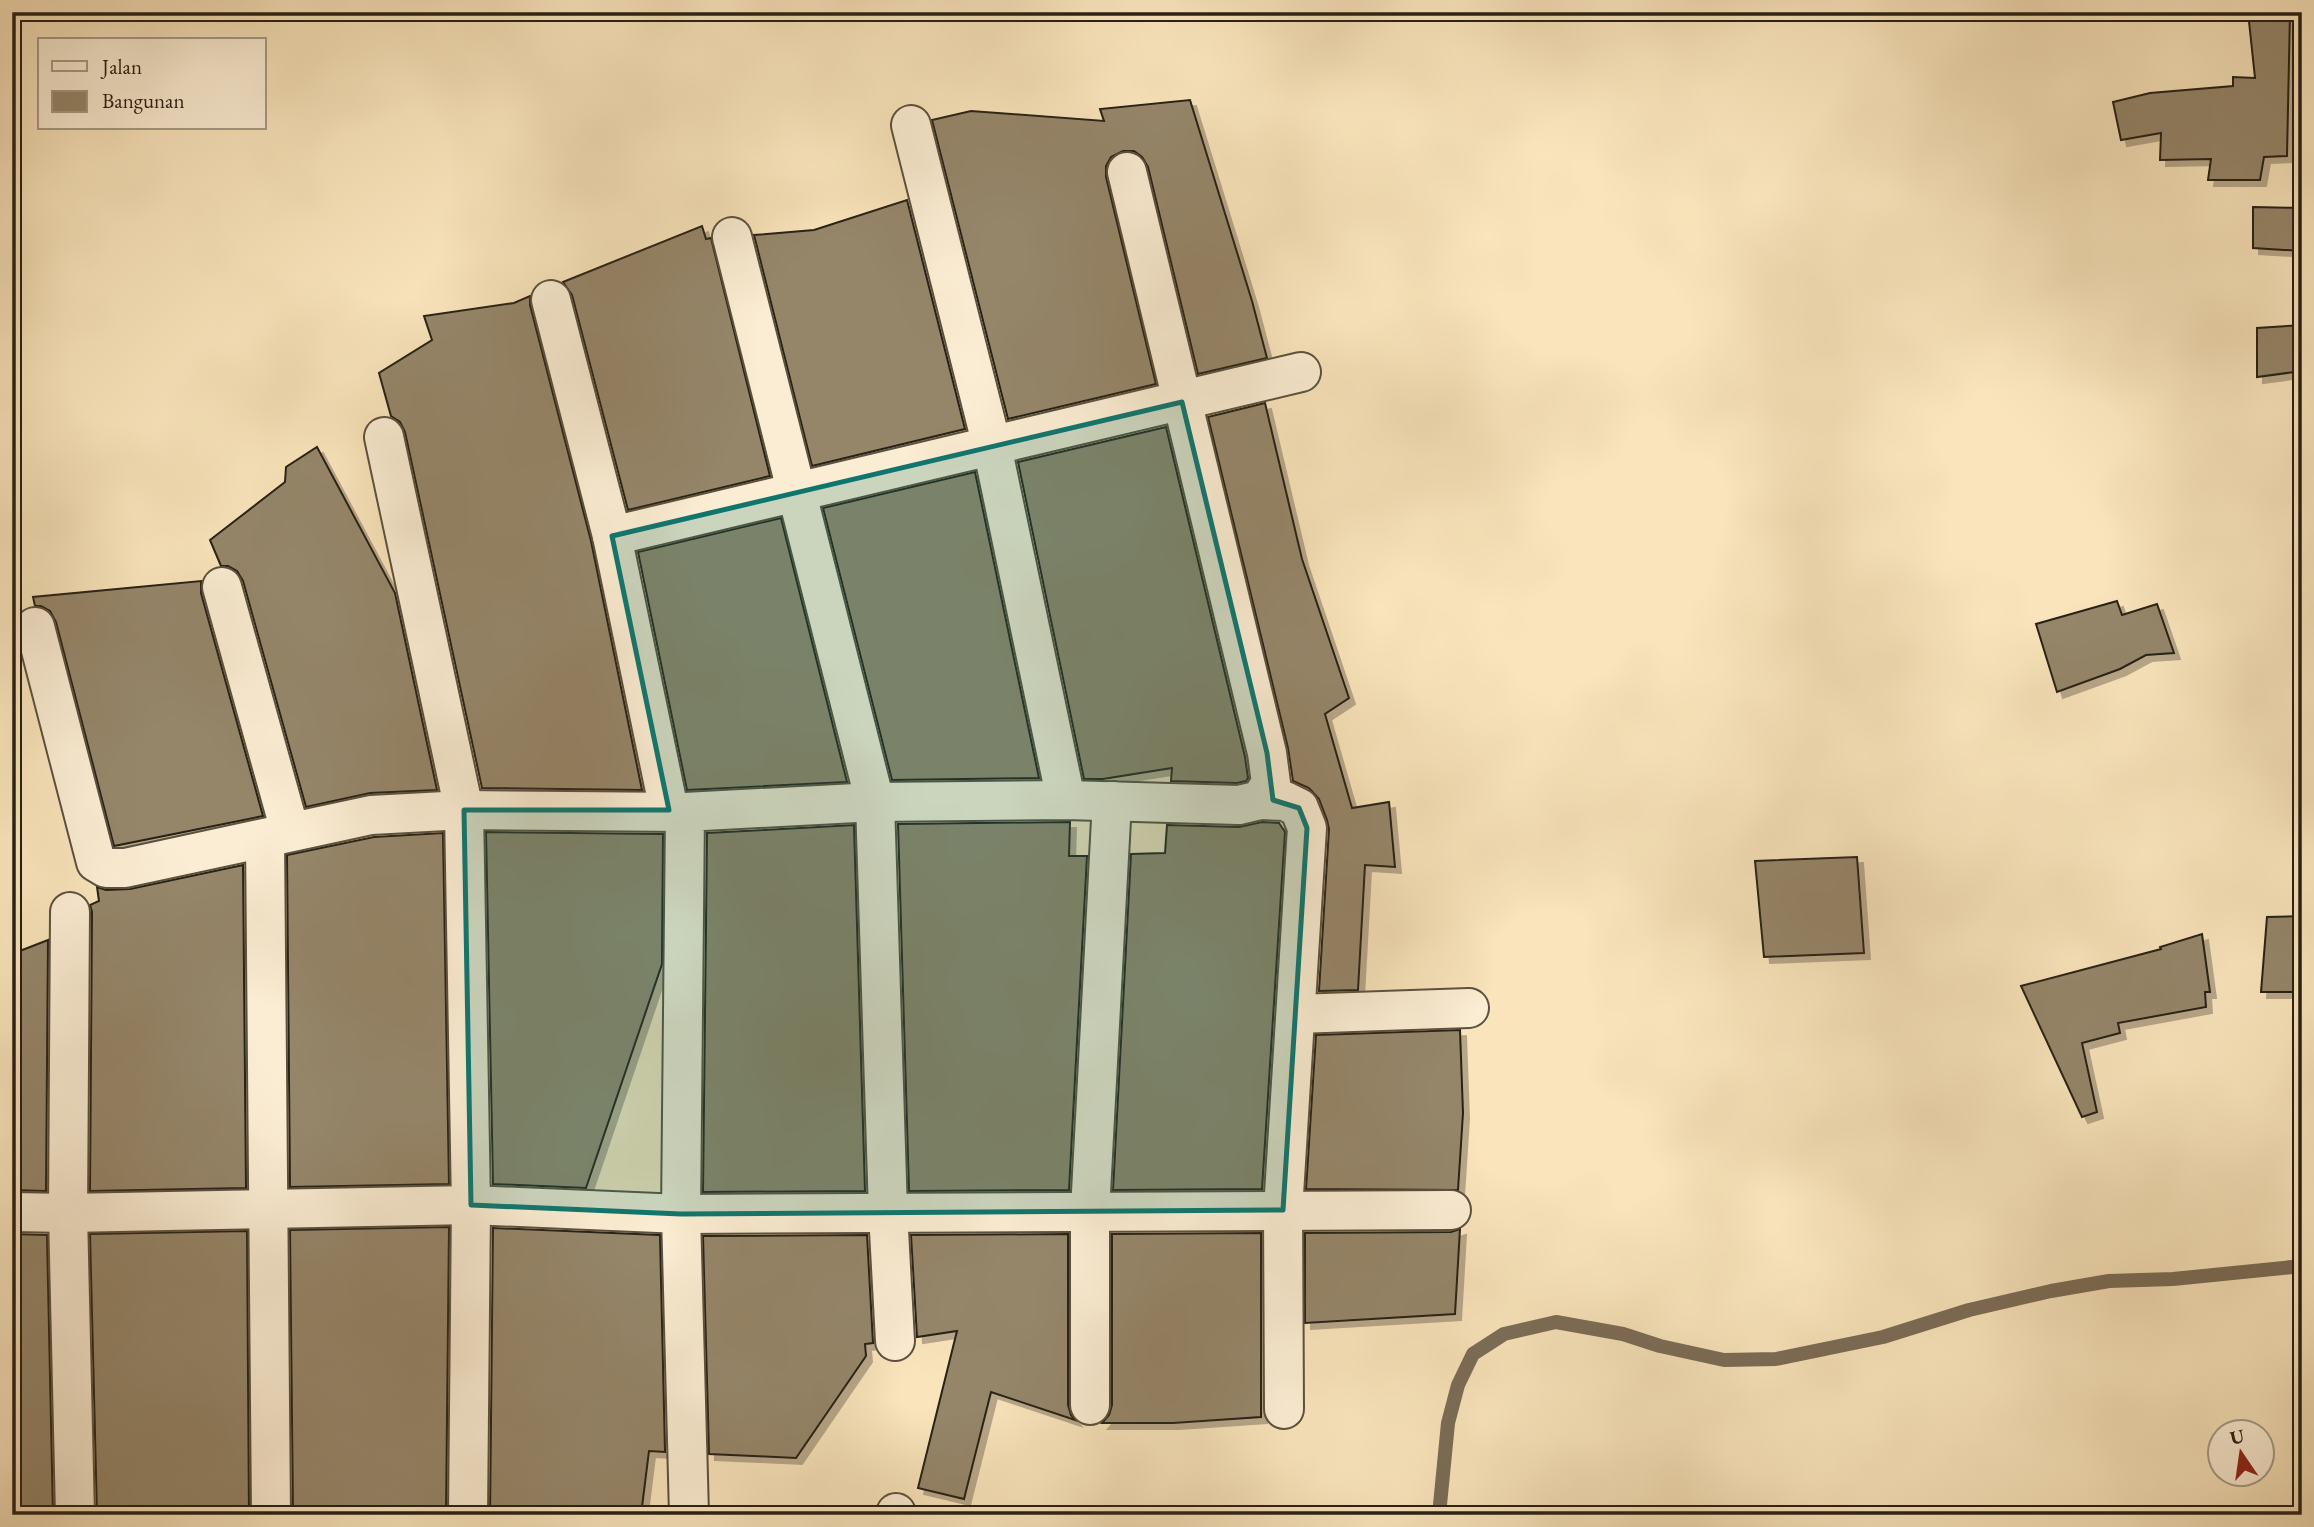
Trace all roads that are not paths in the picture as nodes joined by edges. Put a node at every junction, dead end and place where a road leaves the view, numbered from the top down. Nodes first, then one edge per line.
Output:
1 (911, 125) dead end
2 (1127, 172) dead end
3 (732, 237) dead end
4 (551, 300) dead end
5 (1301, 372) dead end
6 (1182, 401) junction
7 (384, 437) dead end
8 (992, 446) junction
9 (797, 493) junction
10 (612, 536) junction
11 (222, 587) dead end
12 (34, 627) dead end
13 (1066, 800) junction
14 (1260, 800) junction
15 (1112, 801) junction
16 (875, 802) junction
17 (464, 810) junction
18 (677, 811) junction
19 (277, 835) junction
20 (70, 912) dead end
21 (1469, 1007) dead end
22 (1296, 1014) junction
23 (471, 1205) junction
24 (267, 1210) junction
25 (1283, 1210) junction
26 (1451, 1210) dead end
27 (1090, 1211) junction
28 (12, 1212) edge
29 (888, 1212) junction
30 (68, 1213) junction
31 (681, 1214) junction
32 (895, 1340) dead end
33 (1090, 1405) dead end
34 (1284, 1409) dead end
35 (75, 1515) edge
36 (271, 1515) edge
37 (468, 1515) edge
38 (689, 1515) edge

1 - 8 street
2 - 6 street
3 - 9 street
4 - 10 street
5 - 6 street
6 - 8 street
6 - 14 street
7 - 17 street
8 - 9 street
8 - 13 street
9 - 10 street
9 - 16 street
10 - 18 street
11 - 19 street
12 - 19 street
13 - 15 street
13 - 16 street
14 - 15 street
14 - 22 street
15 - 27 street
16 - 18 street
16 - 29 street
17 - 18 street
17 - 19 street
17 - 23 street
18 - 31 street
19 - 24 street
20 - 30 street
21 - 22 street
22 - 25 street
23 - 24 street
23 - 31 street
23 - 37 street
24 - 30 street
24 - 36 street
25 - 26 street
25 - 27 street
25 - 34 street
27 - 29 street
27 - 33 street
28 - 30 street
29 - 31 street
29 - 32 street
30 - 35 street
31 - 38 street

